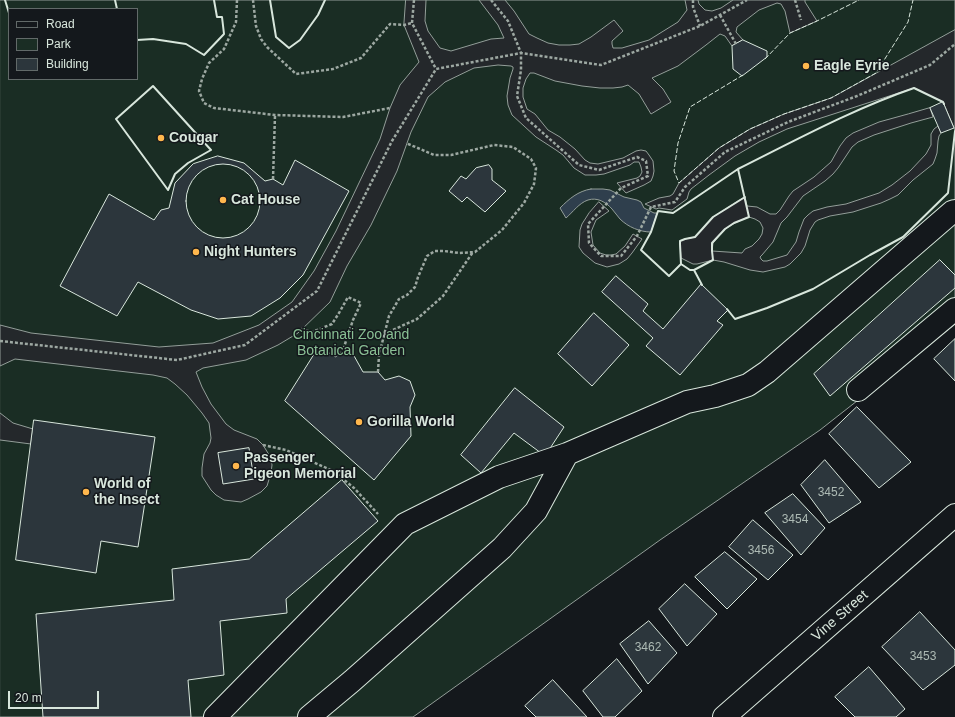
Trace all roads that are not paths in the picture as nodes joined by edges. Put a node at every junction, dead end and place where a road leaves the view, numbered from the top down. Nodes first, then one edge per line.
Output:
1 (955, 211) edge
2 (955, 309) edge
3 (858, 390) dead end
4 (567, 454) junction
5 (955, 515) edge
6 (215, 717) edge
7 (309, 717) edge
8 (724, 717) edge

1 - 4 main road
2 - 3 main road
4 - 6 main road
4 - 7 main road
5 - 8 main road, Vine Street

